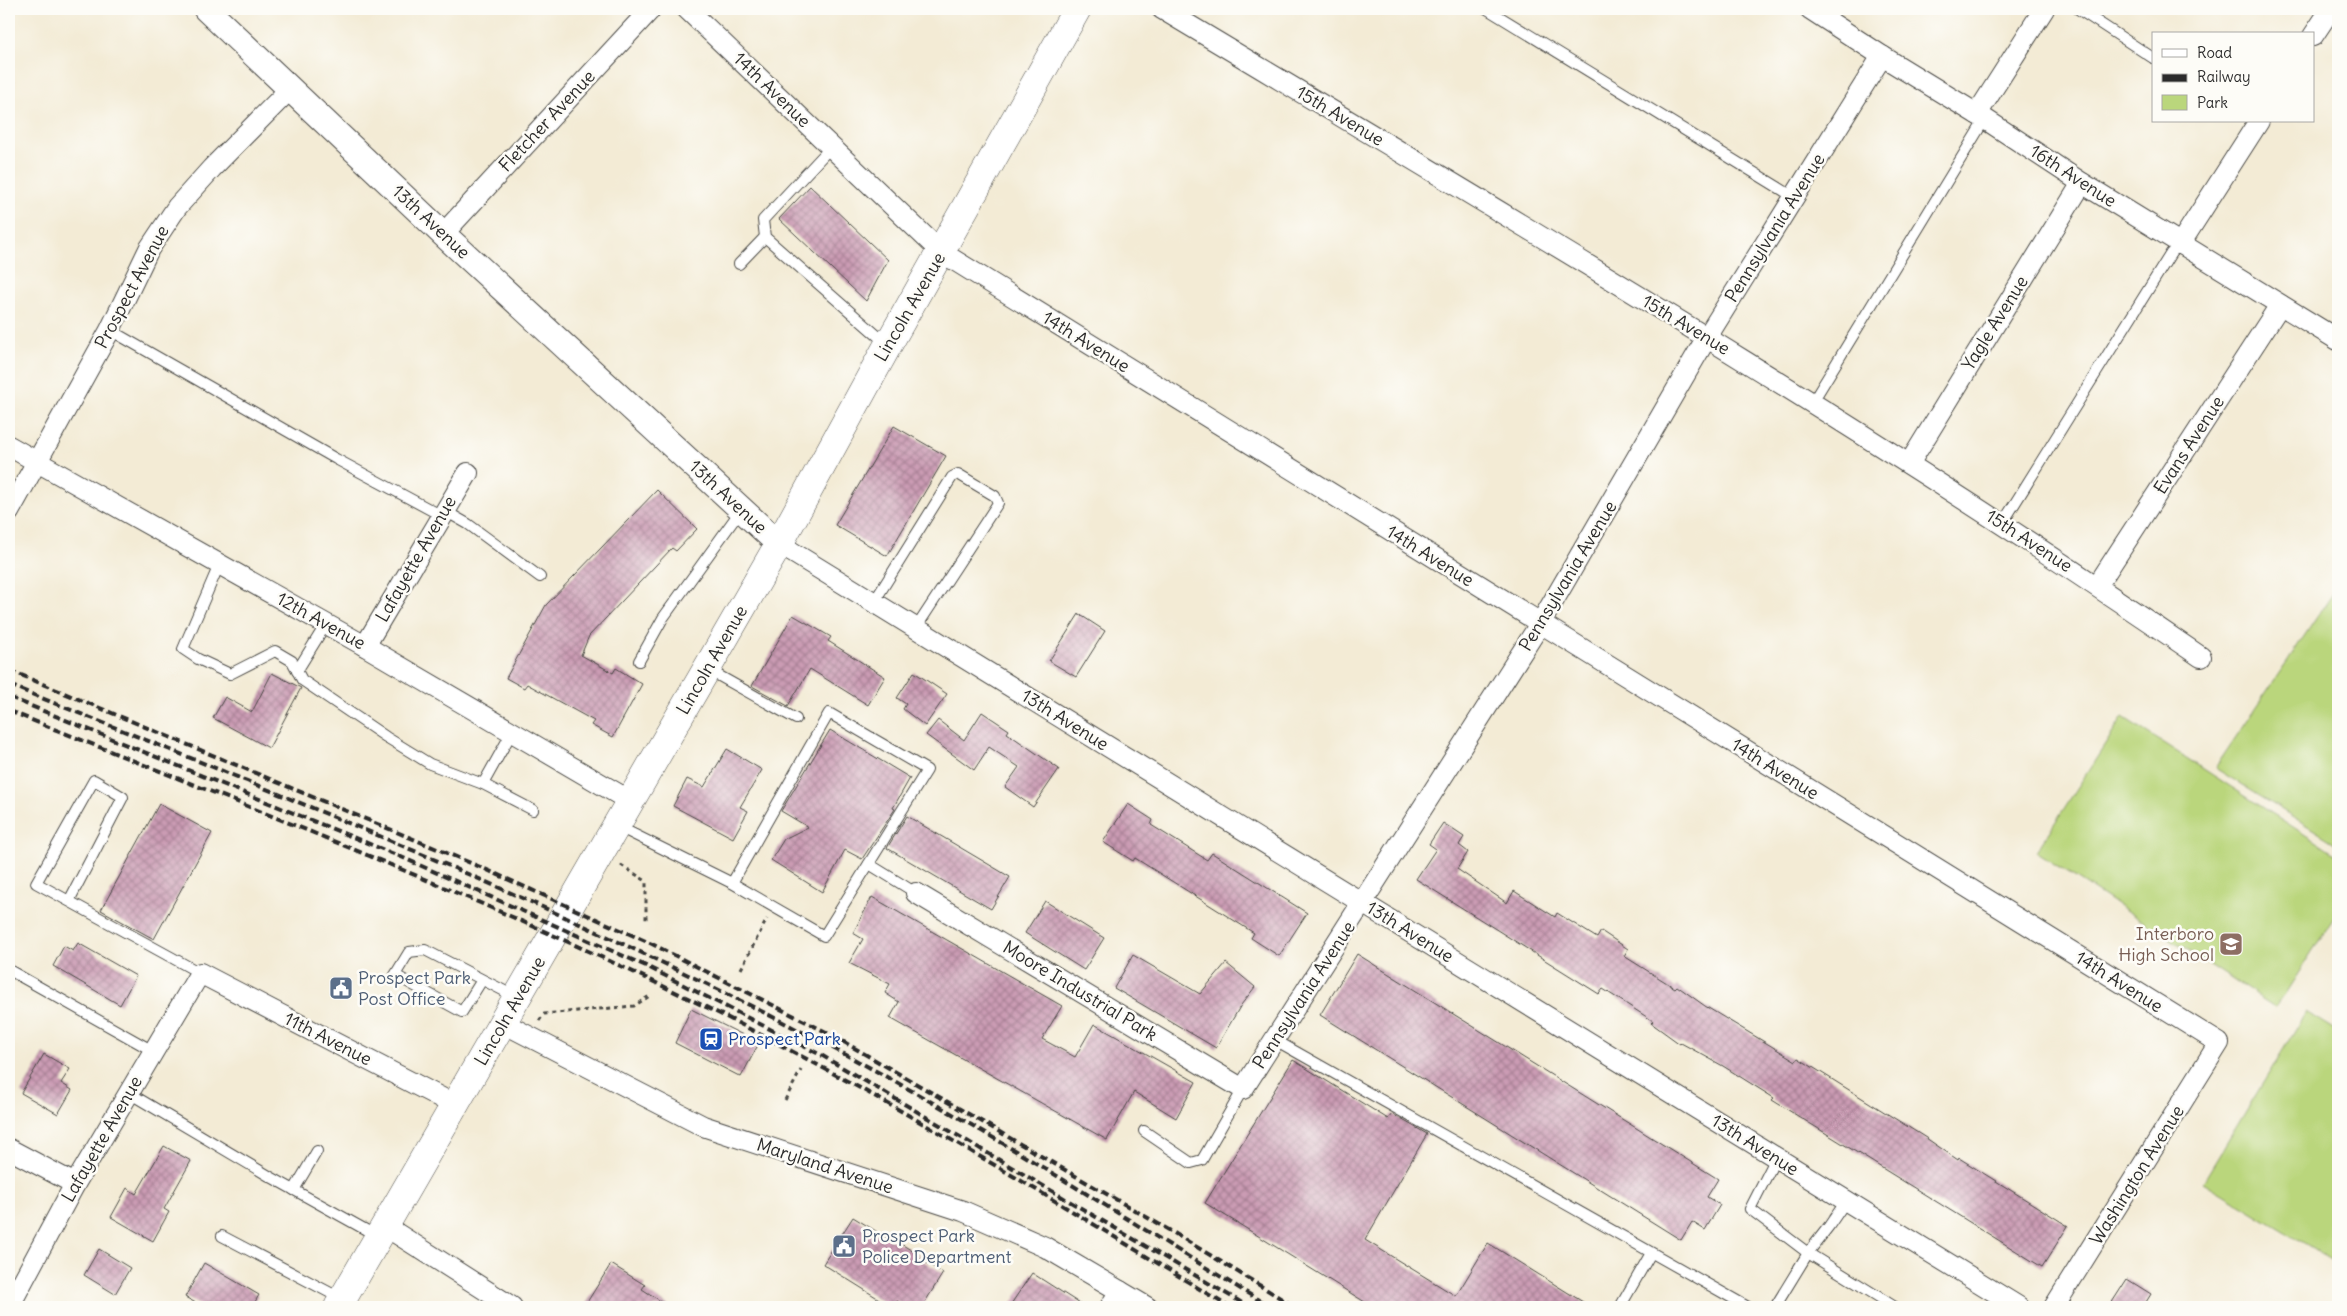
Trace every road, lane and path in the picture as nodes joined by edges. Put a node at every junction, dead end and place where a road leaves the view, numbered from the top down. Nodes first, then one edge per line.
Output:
1 (206, 9) edge
2 (651, 9) edge
3 (687, 9) edge
4 (1077, 9) edge
5 (1162, 9) edge
6 (1487, 9) edge
7 (1810, 9) edge
8 (2044, 9) edge
9 (2078, 9) edge
10 (2331, 9) edge
11 (2314, 34) edge
12 (1882, 56) junction
13 (2152, 57) edge
14 (291, 88) junction
15 (1981, 116) junction
16 (2257, 122) edge
17 (831, 147) junction
18 (2082, 183) junction
19 (1794, 198) junction
20 (443, 234) junction
21 (765, 237) junction
22 (2180, 244) junction
23 (941, 252) junction
24 (739, 264) dead end
25 (2280, 304) junction
26 (110, 330) junction
27 (1707, 337) junction
28 (2338, 340) edge
29 (888, 345) junction
30 (1812, 403) junction
31 (9, 446) edge
32 (36, 461) junction
33 (1909, 464) junction
34 (468, 473) dead end
35 (741, 509) junction
36 (9, 512) edge
37 (443, 514) junction
38 (2002, 524) junction
39 (779, 544) junction
40 (219, 565) junction
41 (540, 577) dead end
42 (2097, 586) junction
43 (874, 602) junction
44 (326, 624) junction
45 (1540, 624) junction
46 (916, 628) junction
47 (365, 646) junction
48 (2201, 657) dead end
49 (639, 661) dead end
50 (707, 669) junction
51 (297, 671) junction
52 (796, 719) dead end
53 (512, 732) junction
54 (483, 784) junction
55 (630, 801) junction
56 (532, 810) dead end
57 (616, 825) junction
58 (613, 860) dead end
59 (869, 864) junction
60 (732, 883) junction
61 (916, 893) joint
62 (69, 901) junction
63 (1363, 904) junction
64 (772, 907) junction
65 (646, 923) dead end
66 (741, 969) dead end
67 (9, 970) edge
68 (200, 972) junction
69 (482, 980) junction
70 (652, 995) dead end
71 (517, 998) junction
72 (503, 1023) junction
73 (528, 1036) junction
74 (1275, 1040) junction
75 (2219, 1043) joint
76 (153, 1051) junction
77 (801, 1070) dead end
78 (1243, 1089) junction
79 (129, 1093) junction
80 (785, 1100) dead end
81 (457, 1106) junction
82 (1144, 1132) dead end
83 (9, 1149) edge
84 (317, 1151) dead end
85 (1776, 1158) junction
86 (74, 1184) junction
87 (294, 1190) junction
88 (1846, 1201) junction
89 (382, 1231) junction
90 (222, 1236) dead end
91 (1652, 1253) junction
92 (1808, 1253) junction
93 (1115, 1299) edge
94 (340, 1303) edge
95 (9, 1307) edge
96 (512, 1307) edge
97 (1146, 1307) edge
98 (1620, 1307) edge
99 (1748, 1307) edge
100 (1775, 1307) edge
101 (1895, 1307) edge
102 (2019, 1307) edge
103 (2054, 1307) edge

1 - 14 street, 13th Avenue
2 - 20 street, Fletcher Avenue
3 - 17 street, 14th Avenue
4 - 23 main road, Lincoln Avenue
5 - 27 street, 15th Avenue
6 - 19 lane
7 - 12 street, 16th Avenue
8 - 15 street
9 - 13 lane
10 - 11 street
12 - 15 street, 16th Avenue
12 - 19 street, Pennsylvania Avenue
14 - 20 street, 13th Avenue
14 - 26 street, Prospect Avenue
15 - 18 street, 16th Avenue
15 - 30 lane
16 - 22 street
17 - 21 lane
17 - 23 street, 14th Avenue
18 - 22 street, 16th Avenue
18 - 33 street, Yagle Avenue
19 - 27 street, Pennsylvania Avenue
20 - 35 street, 13th Avenue
21 - 24 lane
21 - 29 lane
22 - 25 street, 16th Avenue
22 - 38 lane
23 - 29 main road, Lincoln Avenue
23 - 45 street, 14th Avenue
25 - 28 street, 16th Avenue
25 - 42 street, Evans Avenue
26 - 32 street, Prospect Avenue
26 - 37 lane
27 - 30 street, 15th Avenue
27 - 45 street, Pennsylvania Avenue
29 - 39 main road, Lincoln Avenue
30 - 33 street, 15th Avenue
31 - 32 street, 12th Avenue
32 - 36 street, Prospect Avenue
32 - 40 street, 12th Avenue
33 - 38 street, 15th Avenue
34 - 37 street, Lafayette Avenue
35 - 39 street, 13th Avenue
35 - 49 lane
37 - 41 lane
37 - 47 street, Lafayette Avenue
38 - 42 street, 15th Avenue
39 - 43 street, 13th Avenue
39 - 50 main road, Lincoln Avenue
40 - 44 street, 12th Avenue
40 - 51 lane
42 - 48 street, 15th Avenue
43 - 46 street, 13th Avenue
43 - 46 lane
44 - 47 street, 12th Avenue
44 - 51 lane
45 - 63 street, Pennsylvania Avenue
45 - 75 street, 14th Avenue
46 - 63 street, 13th Avenue
47 - 53 street, 12th Avenue
50 - 52 lane
50 - 55 main road, Lincoln Avenue
51 - 54 lane
53 - 54 lane
53 - 55 street, 12th Avenue
54 - 56 lane
55 - 57 main road, Lincoln Avenue
57 - 60 lane
57 - 71 main road, Lincoln Avenue
58 - 65 path
59 - 60 lane
59 - 61 lane
59 - 64 lane
60 - 64 lane
61 - 78 street, Moore Industrial Park
62 - 62 lane
62 - 68 lane
63 - 74 street, Pennsylvania Avenue
63 - 85 street, 13th Avenue
64 - 66 path
67 - 76 lane
68 - 76 street, Lafayette Avenue
68 - 81 street, 11th Avenue
69 - 69 lane
69 - 71 lane
70 - 73 path
71 - 72 main road, Lincoln Avenue
72 - 73 street, Maryland Avenue
72 - 81 main road, Lincoln Avenue
73 - 93 street, Maryland Avenue
74 - 78 street, Pennsylvania Avenue
74 - 91 lane
75 - 103 street, Washington Avenue
76 - 79 street, Lafayette Avenue
77 - 80 path
78 - 82 lane
79 - 86 street, Lafayette Avenue
79 - 87 lane
81 - 89 main road, Lincoln Avenue
83 - 86 street
84 - 87 lane
85 - 88 street, 13th Avenue
85 - 92 lane
86 - 95 street, Lafayette Avenue
87 - 89 lane
88 - 92 lane
88 - 102 street, 13th Avenue
89 - 94 main road, Lincoln Avenue
89 - 96 street
90 - 94 lane
91 - 98 lane
91 - 99 lane
92 - 100 lane
92 - 101 lane
93 - 97 street, Maryland Avenue

